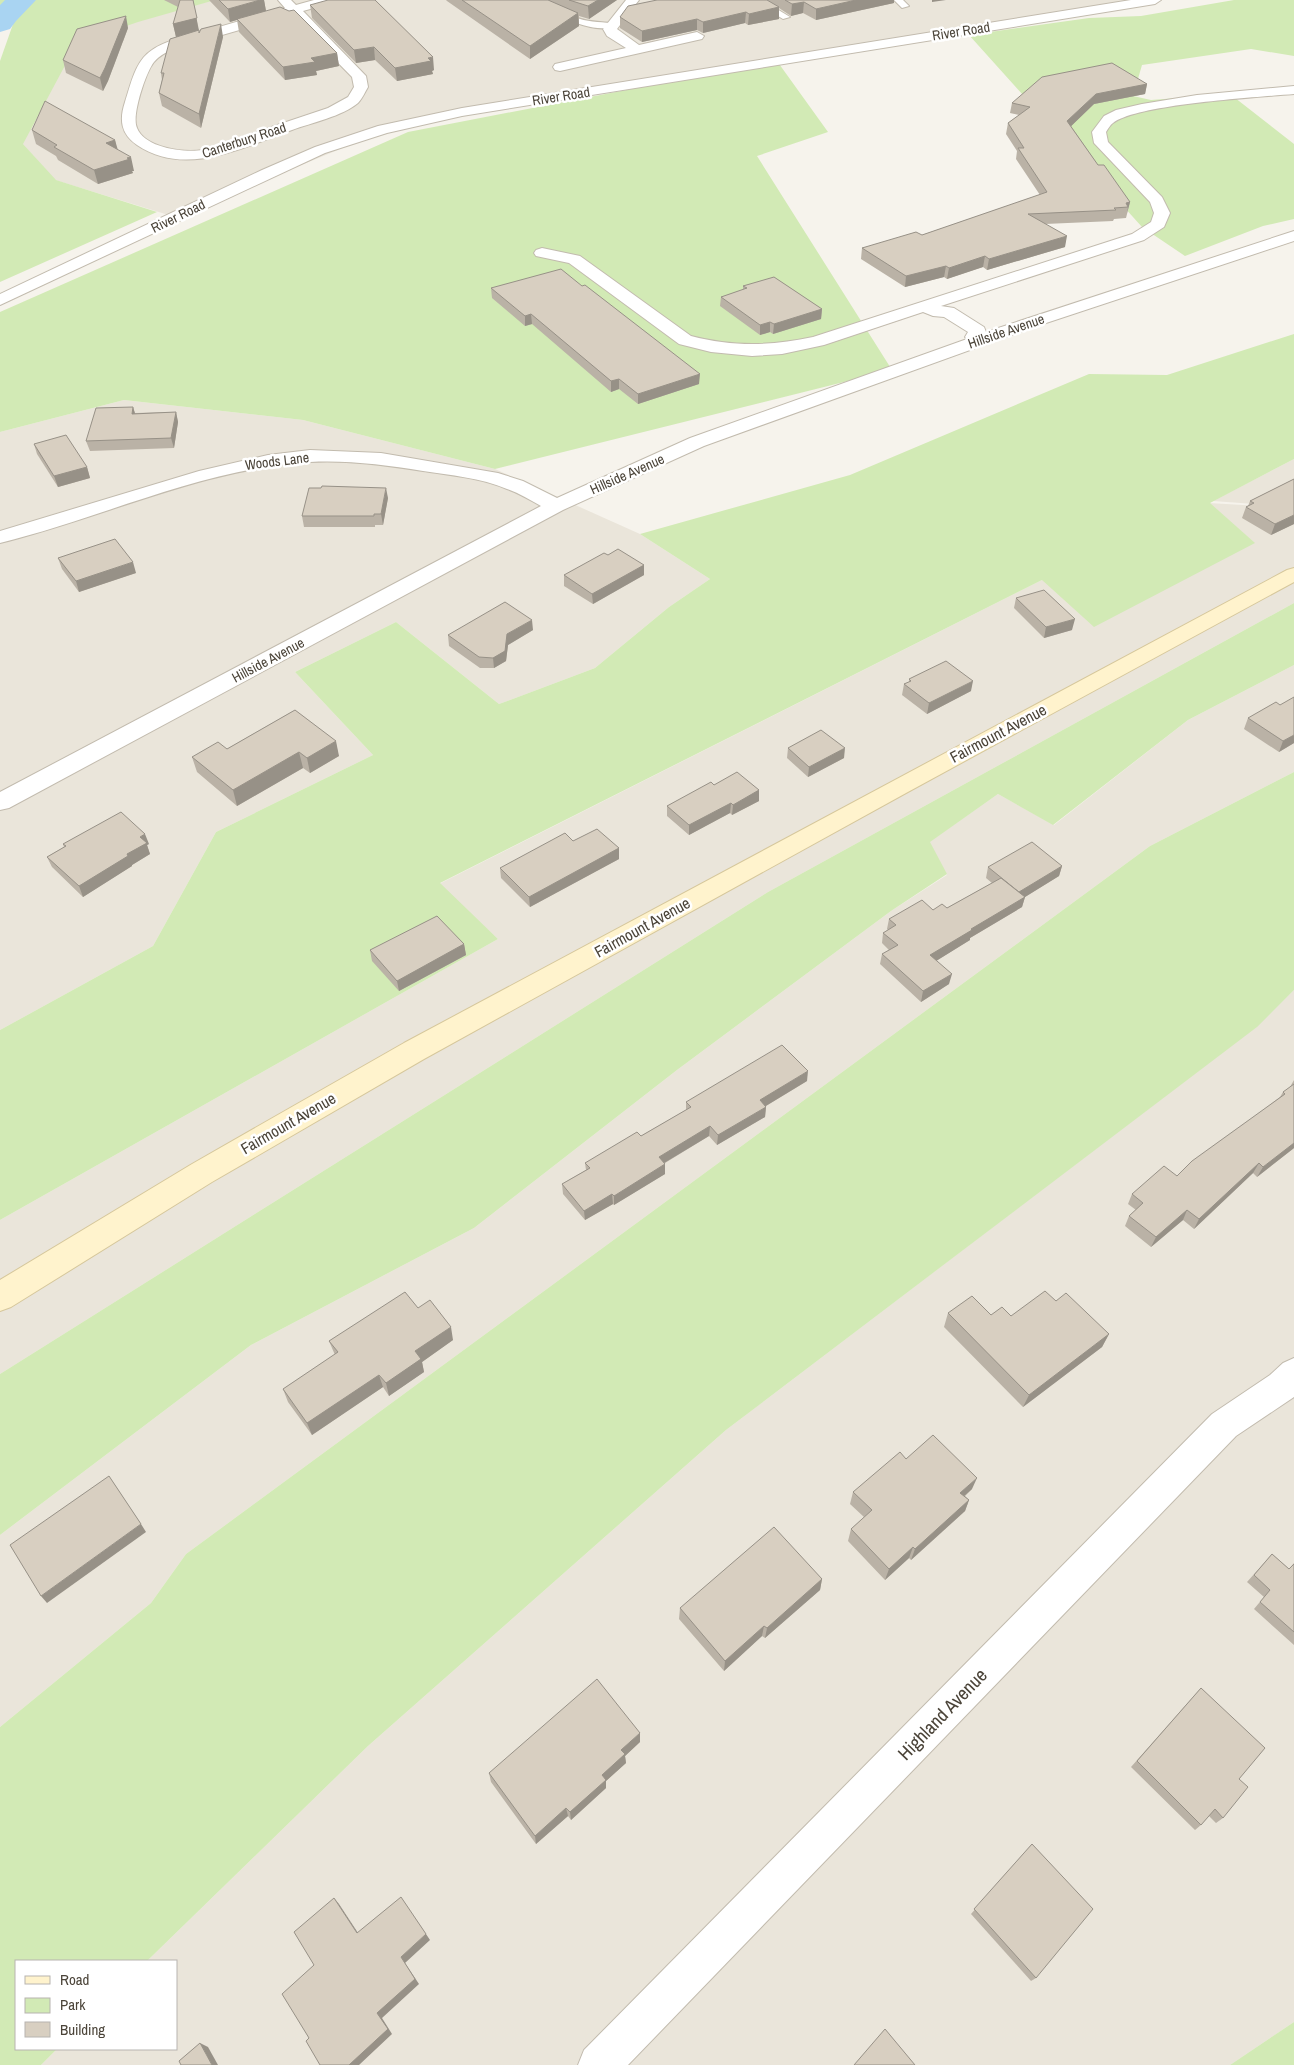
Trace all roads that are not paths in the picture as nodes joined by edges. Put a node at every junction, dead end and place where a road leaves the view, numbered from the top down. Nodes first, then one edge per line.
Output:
1 (284, 0) edge
2 (328, 0) edge
3 (538, 0) edge
4 (633, 0) edge
5 (756, 0) edge
6 (898, 0) edge
7 (1155, 0) edge
8 (1034, 4) dead end
9 (905, 6) dead end
10 (294, 10) junction
11 (1053, 16) junction
12 (786, 17) dead end
13 (611, 25) junction
14 (697, 36) edge
15 (638, 50) junction
16 (560, 67) dead end
17 (1294, 90) edge
18 (1294, 236) edge
19 (542, 253) dead end
20 (0, 300) edge
21 (929, 308) junction
22 (977, 339) junction
23 (556, 506) junction
24 (0, 538) edge
25 (1294, 574) edge
26 (0, 802) edge
27 (0, 1297) edge
28 (1290, 1385) edge
29 (599, 2065) edge

1 - 10 street
2 - 10 street, Canterbury Road
3 - 13 lane
4 - 13 street
5 - 12 lane
6 - 9 lane
7 - 11 street, River Road
8 - 11 street
10 - 10 street, Canterbury Road
11 - 20 street, River Road
13 - 15 street
14 - 15 street
15 - 16 street
17 - 21 street
18 - 22 street, Hillside Avenue
19 - 21 street
21 - 22 street
22 - 23 street, Hillside Avenue
23 - 24 street, Woods Lane
23 - 26 street, Hillside Avenue
25 - 27 main road, Fairmount Avenue
28 - 29 street, Highland Avenue

